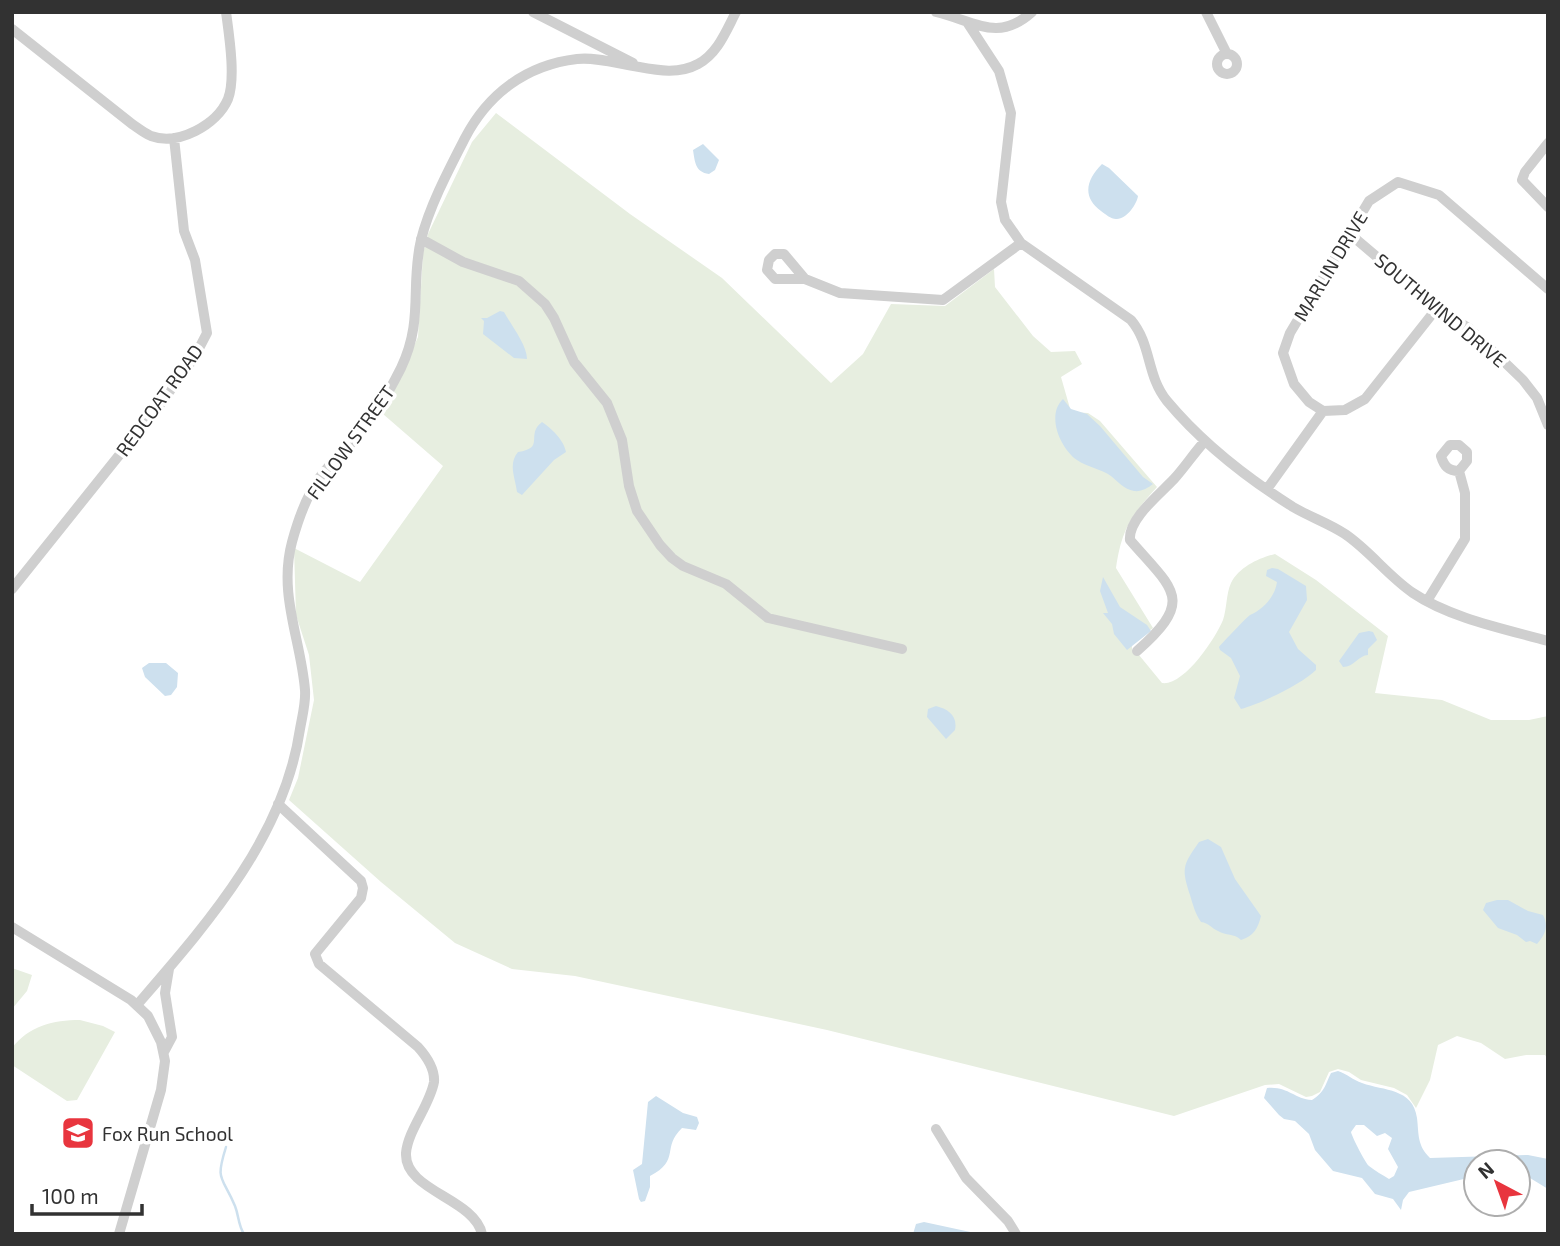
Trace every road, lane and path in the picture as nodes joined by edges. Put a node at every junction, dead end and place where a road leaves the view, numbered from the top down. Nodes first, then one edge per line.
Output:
1 (226, 12) edge
2 (533, 12) edge
3 (736, 12) edge
4 (936, 12) edge
5 (1032, 12) edge
6 (1206, 12) edge
7 (967, 22) junction
8 (14, 34) edge
9 (584, 37) junction
10 (1227, 54) dead end
11 (579, 59) junction
12 (639, 67) junction
13 (174, 138) junction
14 (1548, 143) edge
15 (1548, 207) edge
16 (1350, 234) junction
17 (421, 239) junction
18 (1021, 243) junction
19 (805, 279) dead end
20 (1548, 289) edge
21 (1437, 308) junction
22 (1323, 411) junction
23 (1548, 425) edge
24 (1205, 441) junction
25 (1459, 471) dead end
26 (1267, 489) junction
27 (12, 589) edge
28 (1427, 601) junction
29 (1548, 641) edge
30 (902, 649) dead end
31 (1137, 651) dead end
32 (278, 804) junction
33 (12, 927) edge
34 (170, 966) junction
35 (137, 1006) junction
36 (168, 1010) junction
37 (153, 1024) junction
38 (164, 1052) junction
39 (936, 1129) dead end
40 (119, 1234) edge
41 (482, 1234) edge
42 (1016, 1234) edge

1 - 13 street
2 - 9 street
3 - 12 street, FILLOW STREET
4 - 7 street
5 - 7 street
6 - 10 street
7 - 18 street
8 - 13 street
9 - 11 street
9 - 12 street
11 - 12 street, FILLOW STREET
11 - 17 street, FILLOW STREET
13 - 27 street, REDCOAT ROAD
14 - 15 street
16 - 20 street, MARLIN DRIVE
16 - 21 street, SOUTHWIND DRIVE
16 - 22 street, MARLIN DRIVE
17 - 30 street
17 - 32 street, FILLOW STREET
18 - 19 street
18 - 24 street
21 - 22 street
21 - 23 street, SOUTHWIND DRIVE
22 - 26 street
24 - 26 street
24 - 31 street
25 - 28 street
26 - 28 street
28 - 29 street
32 - 34 street, FILLOW STREET
32 - 41 street
33 - 35 street
34 - 35 street, FILLOW STREET
34 - 36 street, FILLOW STREET
35 - 37 street, FILLOW STREET
36 - 37 street
36 - 38 street, FILLOW STREET
37 - 38 street, FILLOW STREET
38 - 40 street, FILLOW STREET
39 - 42 street

